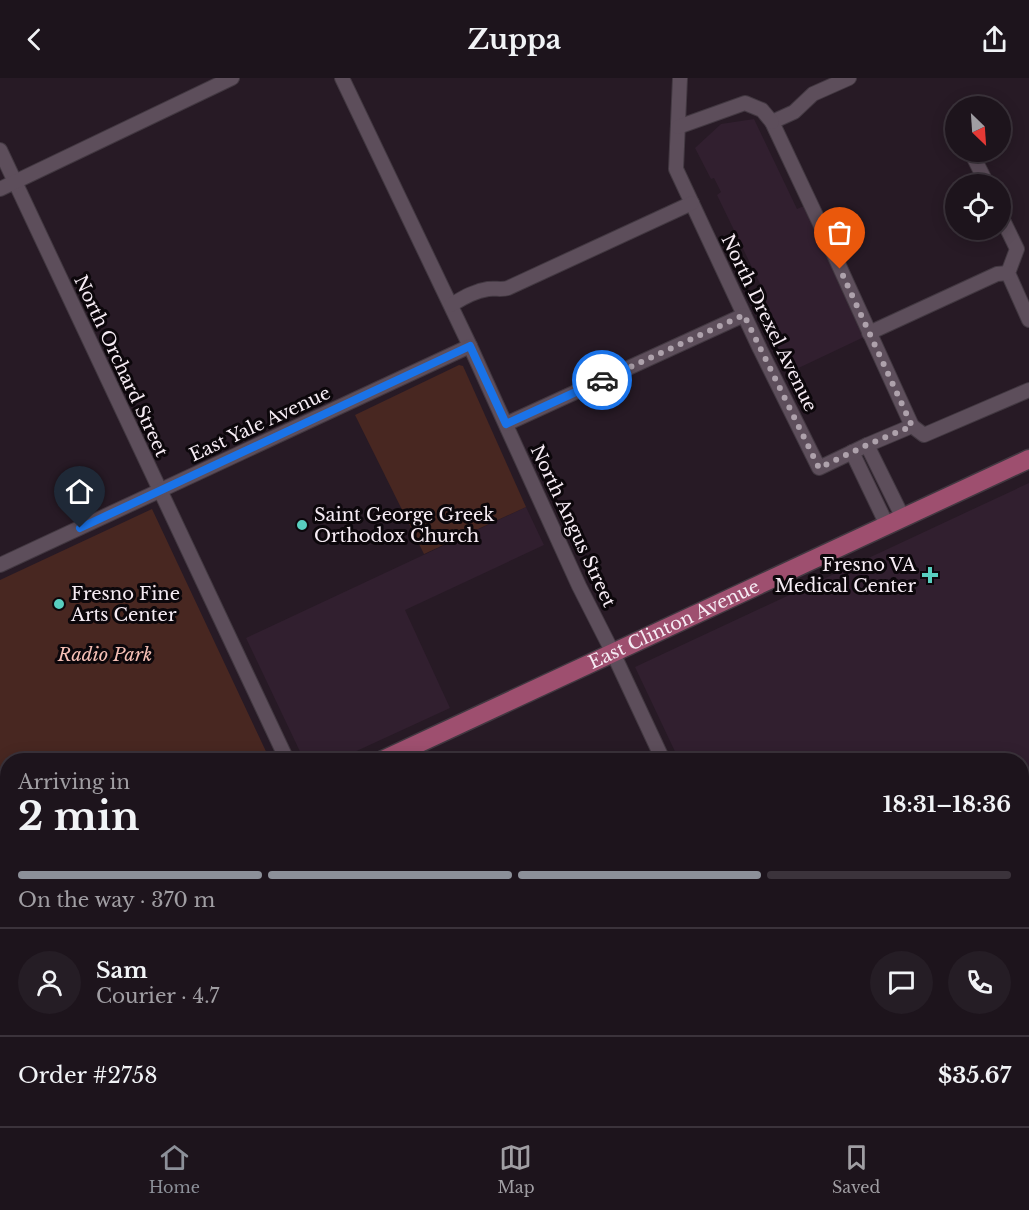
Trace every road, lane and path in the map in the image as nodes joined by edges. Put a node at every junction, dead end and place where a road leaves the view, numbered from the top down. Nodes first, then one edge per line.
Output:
1 (232, 78) edge
2 (342, 78) edge
3 (680, 78) edge
4 (849, 78) edge
5 (772, 122) junction
6 (678, 127) junction
7 (0, 150) edge
8 (15, 182) junction
9 (0, 189) edge
10 (692, 203) junction
11 (1011, 237) edge
12 (1008, 273) junction
13 (451, 304) junction
14 (744, 315) junction
15 (1029, 320) edge
16 (869, 333) junction
17 (470, 346) junction
18 (1029, 390) edge
19 (506, 424) junction
20 (912, 426) junction
21 (867, 445) junction
22 (852, 452) junction
23 (1029, 459) edge
24 (159, 491) junction
25 (895, 521) junction
26 (0, 565) edge
27 (613, 653) junction
28 (283, 753) edge
29 (398, 753) edge
30 (660, 753) edge

1 - 8 street
2 - 13 street, North Angus Street
3 - 6 street, North Drexel Avenue
4 - 5 street
5 - 6 street
5 - 16 street
6 - 10 street, North Drexel Avenue
7 - 8 street, North Orchard Street
8 - 9 street
8 - 24 street, North Orchard Street
10 - 13 street
10 - 14 street, North Drexel Avenue
11 - 12 street
12 - 15 street
12 - 16 street
13 - 17 street, North Angus Street
14 - 19 street
14 - 22 street, North Drexel Avenue
16 - 20 street
17 - 19 street, North Angus Street
17 - 24 street, East Yale Avenue
18 - 20 street
19 - 27 street, North Angus Street
20 - 21 street
21 - 22 street
21 - 25 street
22 - 25 street
23 - 25 main road, East Clinton Avenue
24 - 26 street, East Yale Avenue
24 - 28 street, North Orchard Street
25 - 27 main road, East Clinton Avenue
27 - 29 main road, East Clinton Avenue
27 - 30 street, North Angus Street

